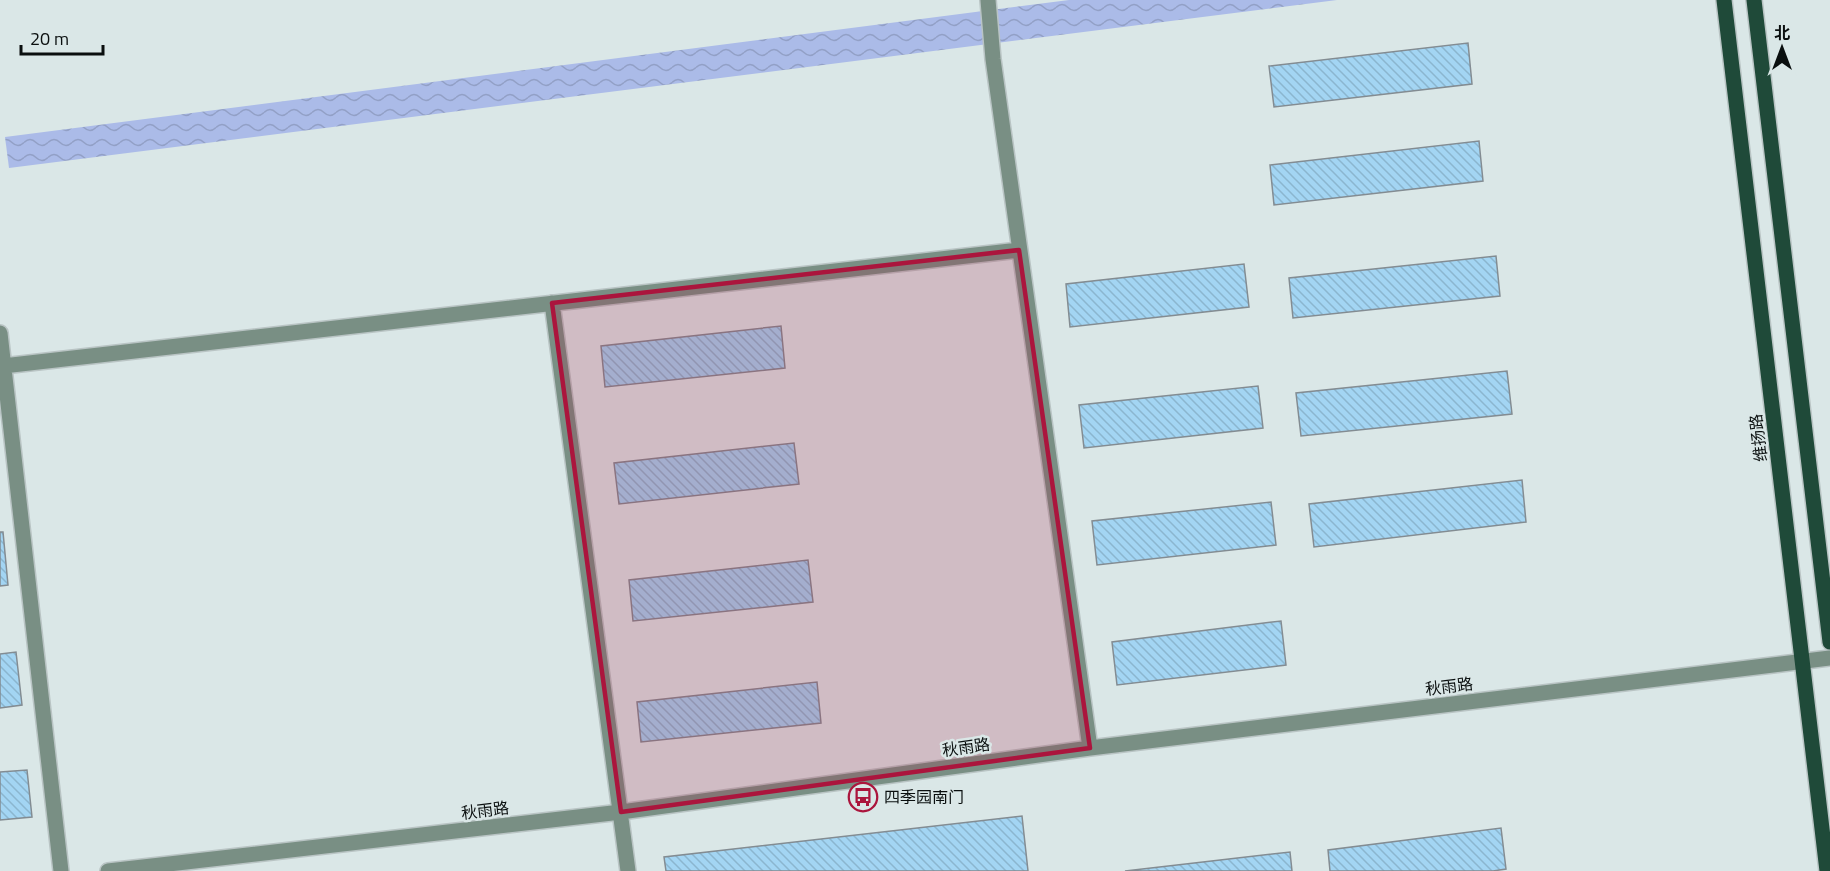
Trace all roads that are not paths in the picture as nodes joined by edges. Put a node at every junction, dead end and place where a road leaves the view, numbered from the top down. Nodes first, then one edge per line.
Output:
1 (1724, 0) edge
2 (1754, 0) edge
3 (988, 1) edge
4 (1019, 250) junction
5 (552, 303) junction
6 (0, 333) edge
7 (3, 366) junction
8 (1830, 642) edge
9 (1830, 658) edge
10 (1802, 660) junction
11 (1090, 748) junction
12 (621, 812) junction
13 (61, 871) edge
14 (108, 871) edge
15 (628, 871) edge
16 (1827, 871) edge

1 - 10 main road, 维扬路
2 - 8 main road
3 - 4 street
4 - 5 street
4 - 11 street
5 - 7 street
5 - 12 street
6 - 7 street
7 - 13 street
9 - 10 street, 秋雨路
10 - 11 street, 秋雨路
10 - 16 main road, 维扬路
11 - 12 street, 秋雨路
12 - 14 street, 秋雨路
12 - 15 street

